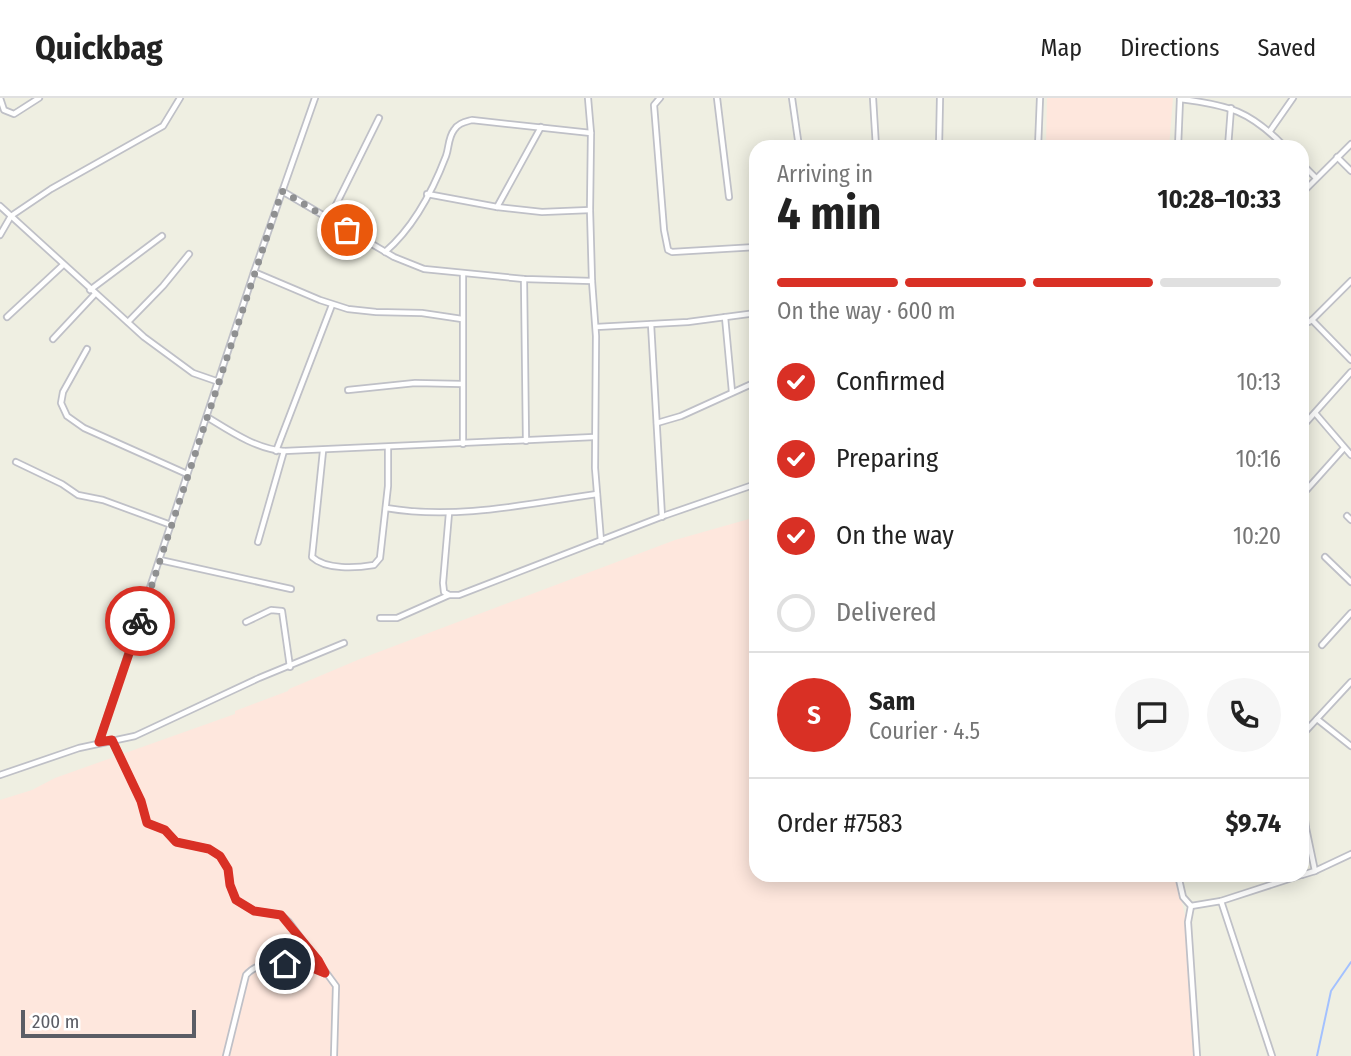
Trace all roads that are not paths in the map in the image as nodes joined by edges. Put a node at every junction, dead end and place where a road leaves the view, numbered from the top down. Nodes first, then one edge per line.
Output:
1 (0, 98) edge
2 (39, 98) edge
3 (180, 98) edge
4 (314, 98) edge
5 (589, 98) edge
6 (660, 98) edge
7 (717, 98) edge
8 (792, 98) edge
9 (873, 98) edge
10 (940, 98) edge
11 (1040, 98) edge
12 (1180, 98) edge
13 (1293, 98) edge
14 (1231, 108) junction
15 (379, 118) dead end
16 (541, 127) junction
17 (1270, 131) junction
18 (591, 133) junction
19 (798, 140) edge
20 (876, 140) edge
21 (939, 140) edge
22 (1038, 140) edge
23 (1178, 140) edge
24 (1229, 140) edge
25 (1278, 140) edge
26 (1351, 144) edge
27 (1337, 158) junction
28 (1309, 172) edge
29 (1351, 172) edge
30 (1315, 178) junction
31 (1309, 185) edge
32 (282, 191) junction
33 (427, 194) junction
34 (729, 197) dead end
35 (0, 205) edge
36 (497, 207) junction
37 (590, 210) junction
38 (10, 216) junction
39 (329, 219) junction
40 (0, 235) edge
41 (162, 236) dead end
42 (749, 247) edge
43 (385, 251) junction
44 (189, 254) dead end
45 (63, 265) junction
46 (254, 272) junction
47 (463, 274) junction
48 (524, 279) junction
49 (592, 281) junction
50 (1350, 284) edge
51 (92, 292) junction
52 (332, 305) junction
53 (749, 314) edge
54 (7, 317) dead end
55 (725, 317) junction
56 (462, 319) junction
57 (1312, 320) junction
58 (128, 322) junction
59 (1309, 322) edge
60 (651, 324) junction
61 (596, 327) junction
62 (53, 339) dead end
63 (87, 349) dead end
64 (1351, 360) edge
65 (1351, 372) edge
66 (219, 382) junction
67 (462, 384) junction
68 (749, 385) edge
69 (348, 390) dead end
70 (732, 392) junction
71 (1315, 413) junction
72 (207, 418) junction
73 (1309, 419) edge
74 (657, 423) junction
75 (594, 437) junction
76 (526, 441) junction
77 (463, 444) junction
78 (388, 447) junction
79 (1344, 448) junction
80 (276, 451) junction
81 (323, 451) junction
82 (284, 452) junction
83 (1351, 455) edge
84 (16, 462) dead end
85 (187, 474) junction
86 (749, 486) edge
87 (1309, 487) edge
88 (597, 495) junction
89 (386, 508) junction
90 (449, 513) junction
91 (662, 517) junction
92 (171, 525) junction
93 (601, 541) junction
94 (258, 542) dead end
95 (1325, 557) dead end
96 (160, 560) junction
97 (1351, 582) edge
98 (291, 589) dead end
99 (449, 595) junction
100 (1351, 613) edge
101 (380, 618) dead end
102 (246, 622) dead end
103 (344, 643) dead end
104 (1322, 645) dead end
105 (290, 667) junction
106 (1351, 682) edge
107 (1317, 719) junction
108 (1309, 728) edge
109 (112, 740) junction
110 (99, 742) junction
111 (1351, 746) edge
112 (0, 775) edge
113 (1309, 848) edge
114 (1351, 854) edge
115 (1315, 871) junction
116 (1309, 873) edge
117 (1180, 882) edge
118 (1280, 882) edge
119 (1221, 901) junction
120 (1191, 906) junction
121 (325, 973) junction
122 (226, 1056) edge
123 (334, 1056) edge
124 (1197, 1056) edge
125 (1272, 1056) edge

1 - 2 street
3 - 38 street
4 - 32 street
5 - 18 street
6 - 42 street
7 - 34 street
8 - 19 street
9 - 20 street
10 - 21 street
11 - 22 street
12 - 14 street
12 - 23 street
13 - 17 street
14 - 17 street
14 - 24 street
15 - 39 street
16 - 18 street
16 - 33 street
16 - 36 street
17 - 25 street
18 - 37 street
26 - 27 street
27 - 29 street
27 - 30 street
28 - 30 street
30 - 31 street
32 - 39 street
32 - 46 street
33 - 36 street
33 - 43 street
35 - 38 street
36 - 37 street
37 - 49 street
38 - 40 street
38 - 45 street
39 - 43 street
41 - 51 street
43 - 47 street
44 - 58 street
45 - 51 street
45 - 54 street
46 - 52 street
46 - 66 street
47 - 48 street
47 - 56 street
48 - 49 street
48 - 76 street
49 - 61 street
50 - 57 street
51 - 58 street
51 - 62 street
52 - 56 street
52 - 80 street
53 - 55 street
55 - 60 street
55 - 70 street
56 - 67 street
57 - 59 street
57 - 64 street
58 - 66 street
60 - 61 street
60 - 74 street
61 - 75 street
63 - 85 street
65 - 71 street
66 - 72 street
67 - 69 street
67 - 77 street
68 - 70 street
70 - 74 street
71 - 73 street
71 - 79 street
72 - 80 street
72 - 85 street
74 - 91 street
75 - 76 street
75 - 88 street
76 - 77 street
77 - 78 street
78 - 81 street
78 - 89 street
79 - 83 street
79 - 87 street
80 - 82 street
81 - 82 street
81 - 89 street
82 - 94 street
84 - 92 street
85 - 92 street
86 - 91 street
88 - 90 street
88 - 93 street
89 - 90 street
90 - 99 street
91 - 93 street
92 - 96 street
93 - 99 street
95 - 97 street
96 - 98 street
96 - 110 street
99 - 101 street
100 - 104 street
102 - 105 street
103 - 105 street
105 - 109 street
106 - 107 street
107 - 108 street
107 - 111 street
109 - 110 street
109 - 121 street
110 - 112 street
113 - 115 street
114 - 115 street
115 - 116 street
117 - 120 street
118 - 119 street
119 - 120 street
119 - 125 street
120 - 124 street
121 - 122 street
121 - 123 street

